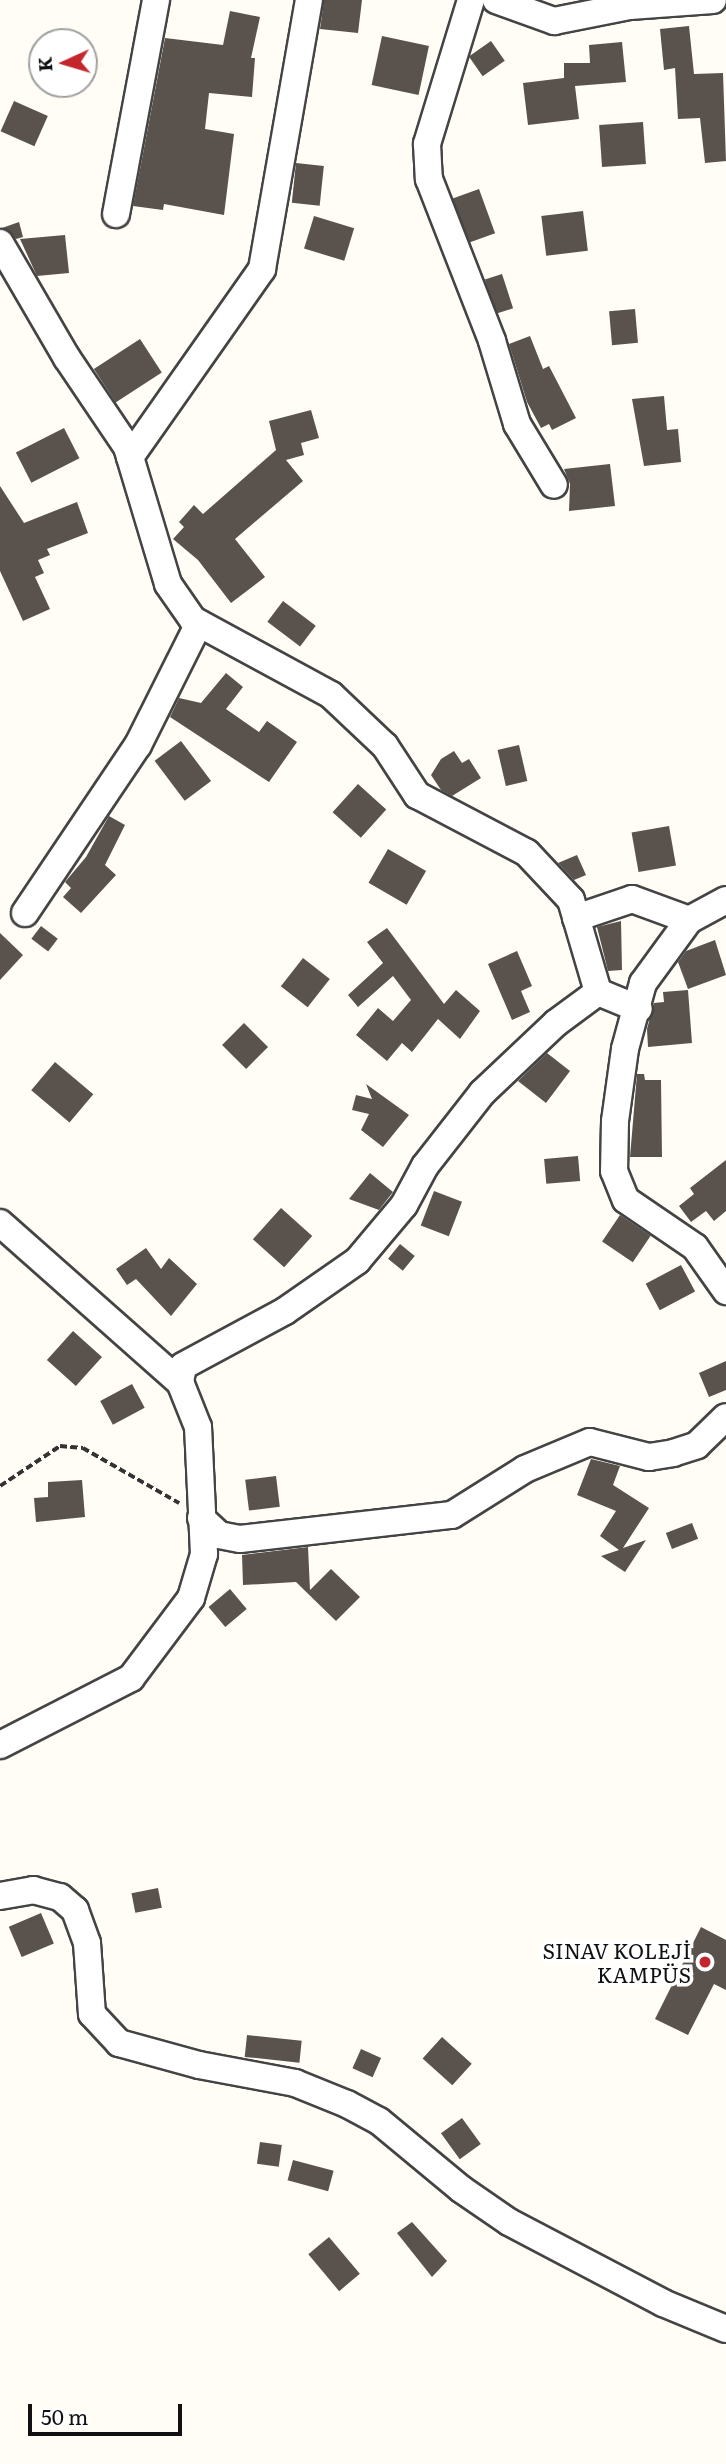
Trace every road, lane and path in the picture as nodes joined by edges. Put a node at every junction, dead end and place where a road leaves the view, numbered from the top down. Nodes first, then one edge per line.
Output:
1 (156, 0) edge
2 (309, 0) edge
3 (471, 0) edge
4 (496, 0) edge
5 (713, 0) edge
6 (631, 3) edge
7 (116, 214) dead end
8 (0, 243) edge
9 (130, 457) junction
10 (554, 485) dead end
11 (199, 623) junction
12 (726, 900) edge
13 (25, 913) dead end
14 (576, 918) junction
15 (689, 920) junction
16 (598, 992) junction
17 (639, 1009) junction
18 (0, 1223) edge
19 (726, 1291) edge
20 (180, 1382) junction
21 (726, 1417) edge
22 (0, 1486) edge
23 (201, 1518) junction
24 (0, 1745) edge
25 (0, 1896) edge
26 (726, 2329) edge

1 - 7 street
2 - 9 street
3 - 10 street
4 - 6 street
5 - 6 street
8 - 9 street
9 - 11 street
11 - 13 street
11 - 14 street
12 - 15 street
14 - 15 street
14 - 16 street
15 - 17 street
16 - 17 street
16 - 20 street
17 - 19 street
18 - 20 street
20 - 23 street
21 - 23 street
22 - 23 path
23 - 24 street
25 - 26 street

